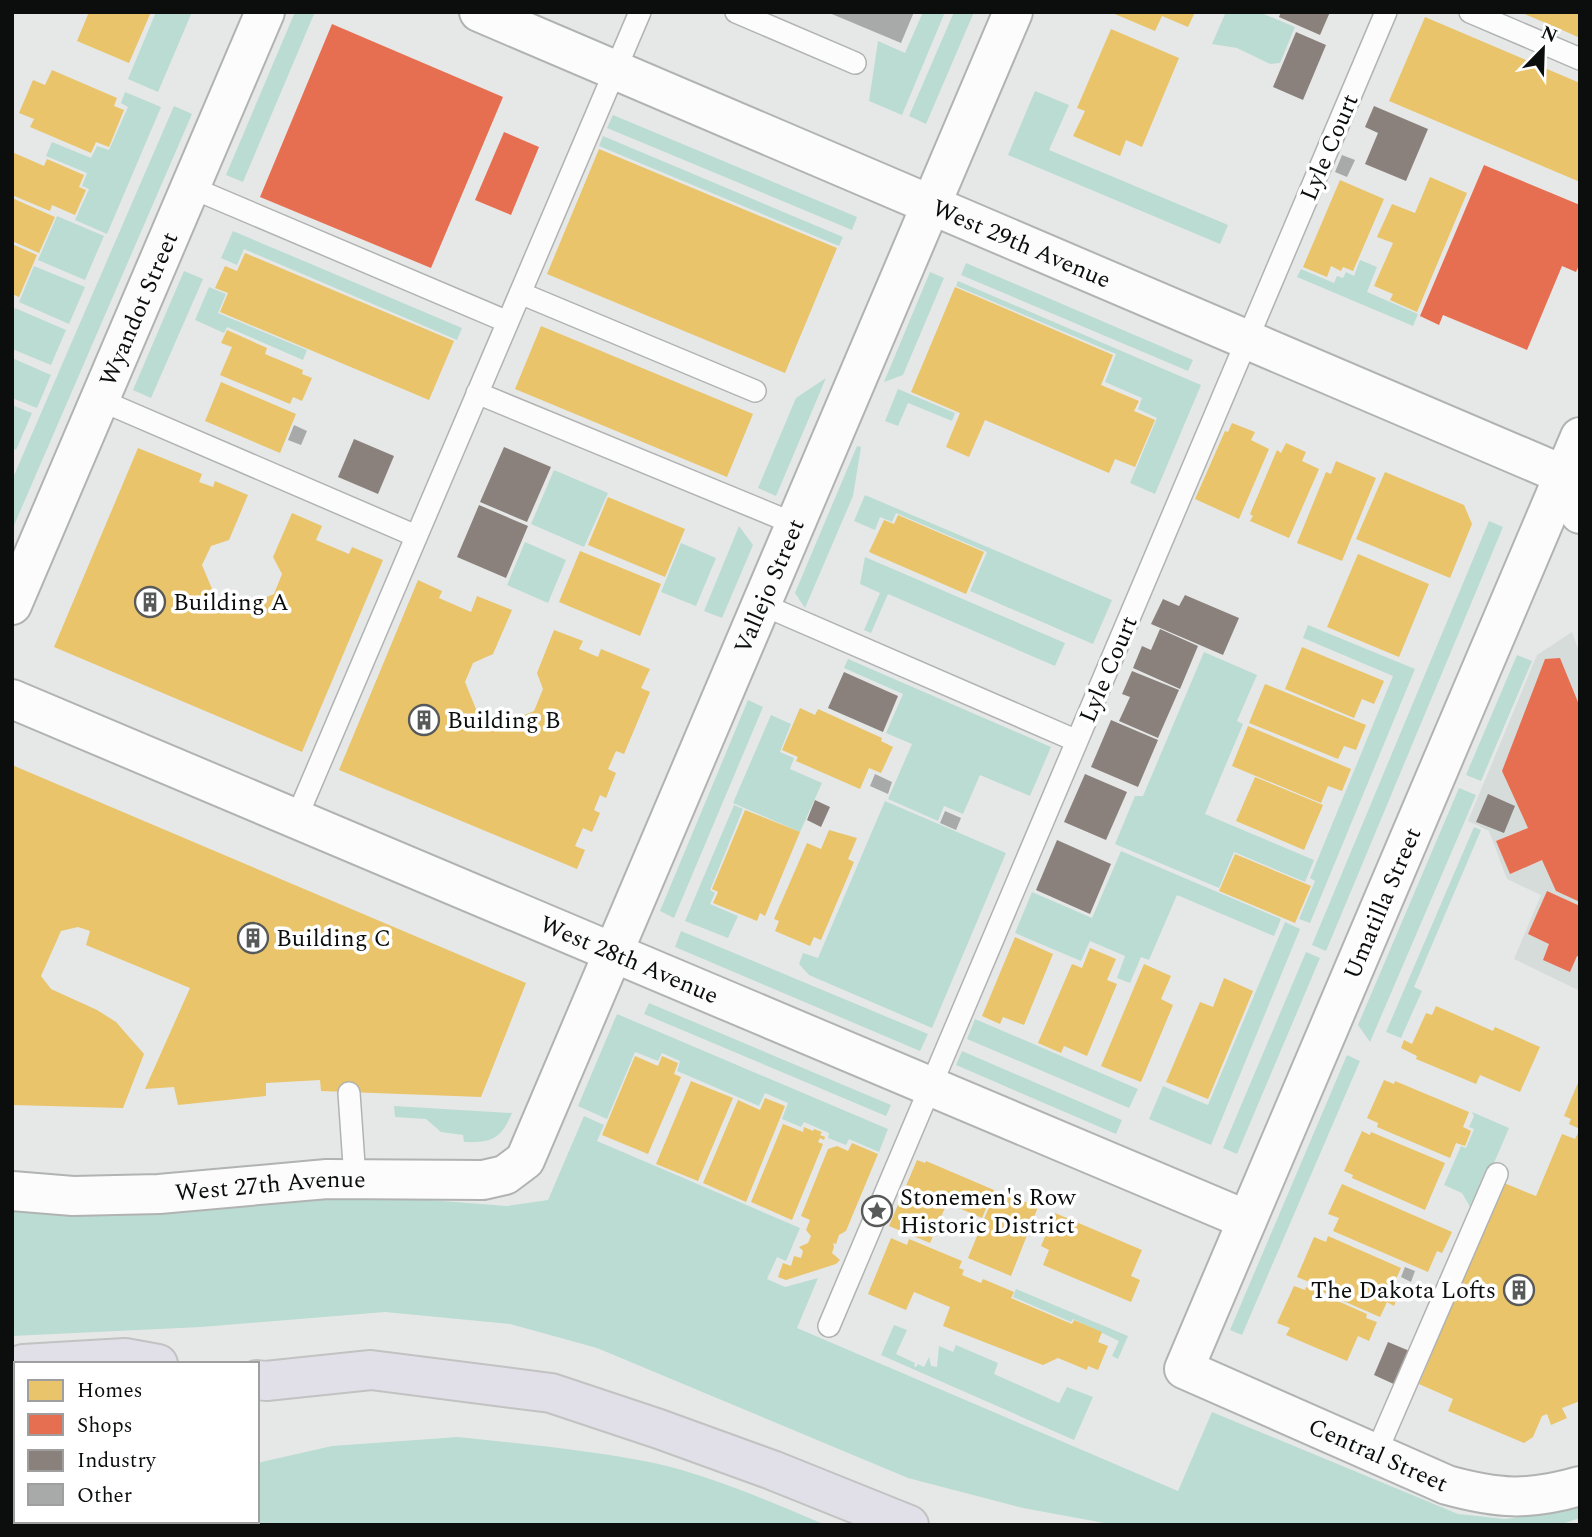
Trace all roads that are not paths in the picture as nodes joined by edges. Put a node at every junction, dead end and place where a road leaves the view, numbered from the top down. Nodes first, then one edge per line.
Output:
1 (265, 12) edge
2 (479, 12) edge
3 (640, 12) edge
4 (736, 12) edge
5 (1013, 12) edge
6 (1386, 12) edge
7 (1470, 12) edge
8 (1580, 59) edge
9 (855, 63) dead end
10 (615, 70) junction
11 (190, 187) junction
12 (931, 205) junction
13 (520, 293) junction
14 (508, 322) junction
15 (1247, 340) junction
16 (755, 391) dead end
17 (477, 393) junction
18 (100, 400) junction
19 (1580, 437) edge
20 (1564, 475) junction
21 (1580, 514) edge
22 (795, 524) junction
23 (416, 536) junction
24 (761, 604) junction
25 (12, 605) edge
26 (12, 699) edge
27 (1077, 741) junction
28 (296, 819) junction
29 (613, 953) junction
30 (931, 1087) junction
31 (349, 1093) dead end
32 (525, 1160) joint
33 (1497, 1174) dead end
34 (355, 1179) junction
35 (12, 1191) edge
36 (1247, 1220) junction
37 (829, 1326) dead end
38 (57, 1362) edge
39 (147, 1362) edge
40 (1184, 1369) joint
41 (260, 1382) edge
42 (1376, 1453) junction
43 (1580, 1486) edge
44 (909, 1525) edge

1 - 11 street, Wyandot Street
2 - 10 street, West 29th Avenue
3 - 10 lane
4 - 9 lane
5 - 12 street, Vallejo Street
6 - 15 lane, Lyle Court
7 - 8 lane
10 - 12 street, West 29th Avenue
10 - 13 lane
11 - 14 lane
11 - 18 street, Wyandot Street
12 - 15 street, West 29th Avenue
12 - 22 street, Vallejo Street
13 - 14 lane
13 - 16 lane
14 - 17 lane
15 - 20 street, West 29th Avenue
15 - 27 lane, Lyle Court
17 - 22 lane
17 - 23 lane
18 - 23 lane
18 - 25 street, Wyandot Street
19 - 20 street, Umatilla Street
20 - 21 street
20 - 36 street, Umatilla Street
22 - 24 street, Vallejo Street
23 - 28 lane
24 - 27 lane
24 - 29 street, Vallejo Street
26 - 28 street, West 28th Avenue
27 - 30 lane, Lyle Court
28 - 29 street, West 28th Avenue
29 - 30 street, West 28th Avenue
29 - 32 street, Vallejo Street
30 - 36 street, West 28th Avenue
30 - 37 lane, Lyle Court
31 - 34 lane
32 - 34 street, West 27th Avenue
33 - 42 lane
34 - 35 street, West 27th Avenue
36 - 40 street, Umatilla Street
38 - 39 highway
40 - 42 street, Central Street
41 - 44 highway
42 - 43 street, Central Street

